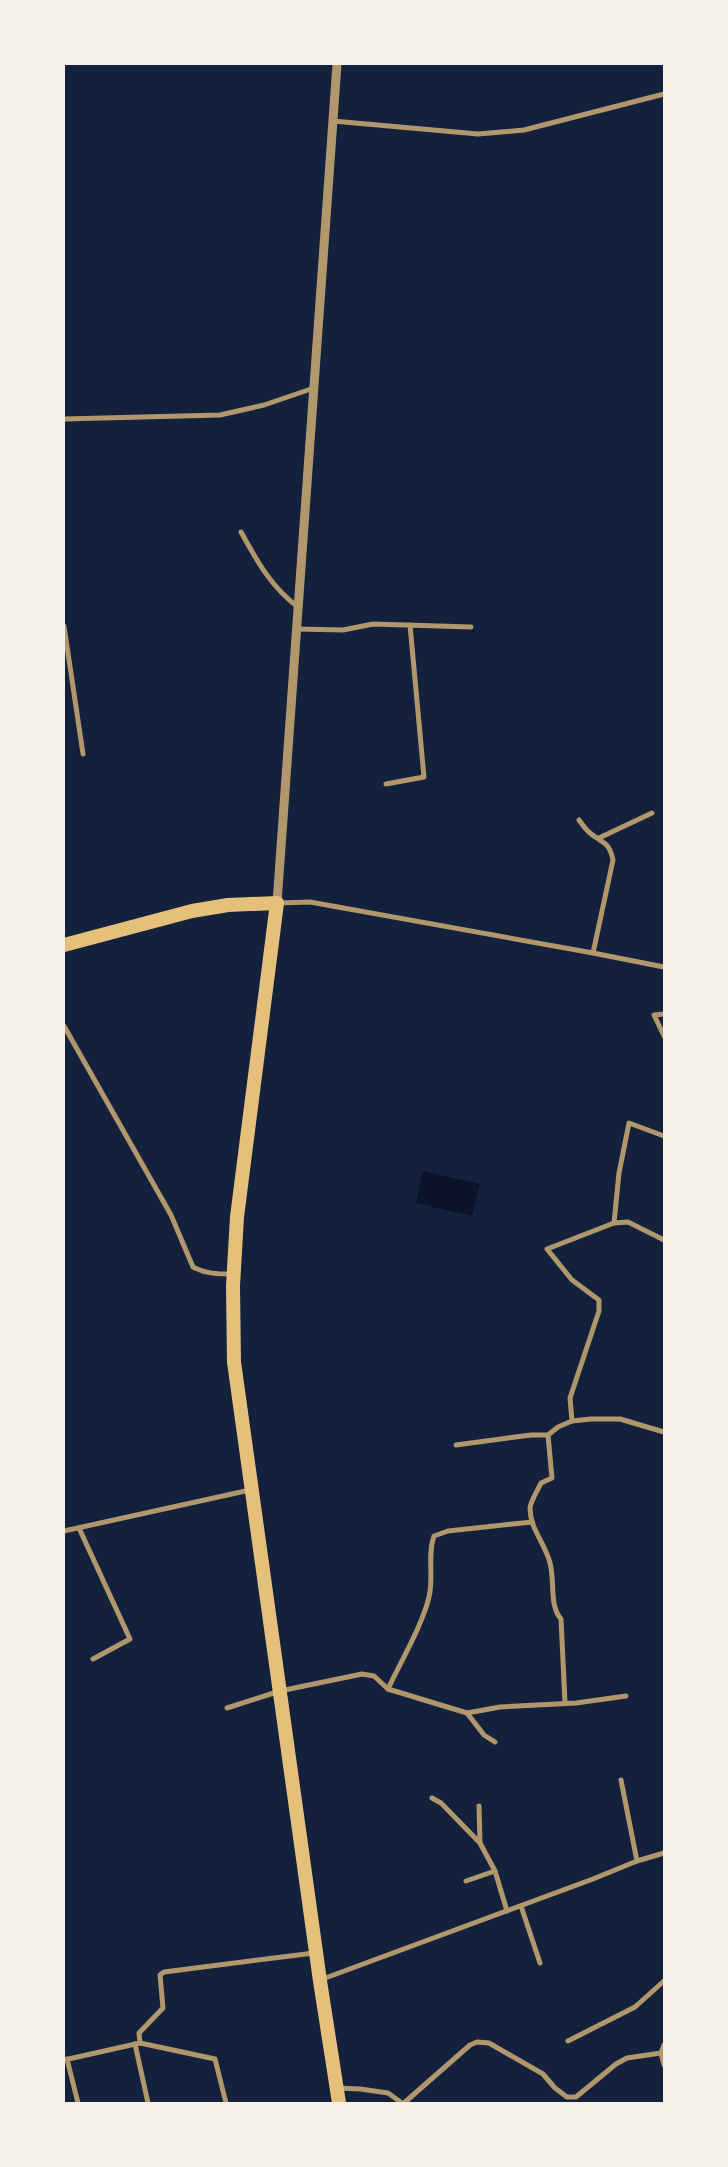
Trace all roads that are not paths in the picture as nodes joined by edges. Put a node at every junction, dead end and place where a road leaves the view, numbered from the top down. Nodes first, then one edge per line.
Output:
1 (337, 64) edge
2 (664, 94) edge
3 (333, 121) junction
4 (314, 388) junction
5 (64, 419) edge
6 (241, 532) dead end
7 (298, 607) junction
8 (410, 625) junction
9 (64, 626) edge
10 (471, 626) dead end
11 (297, 629) junction
12 (83, 754) dead end
13 (386, 784) dead end
14 (652, 813) dead end
15 (579, 820) dead end
16 (599, 838) junction
17 (278, 903) junction
18 (64, 945) edge
19 (593, 952) junction
20 (664, 967) edge
21 (664, 1014) edge
22 (64, 1026) edge
23 (664, 1036) edge
24 (664, 1136) edge
25 (614, 1223) junction
26 (664, 1240) edge
27 (233, 1274) junction
28 (572, 1421) junction
29 (664, 1432) edge
30 (548, 1434) junction
31 (456, 1445) dead end
32 (251, 1490) junction
33 (532, 1522) junction
34 (79, 1528) junction
35 (64, 1531) edge
36 (93, 1659) dead end
37 (388, 1689) junction
38 (280, 1691) junction
39 (626, 1696) dead end
40 (565, 1703) junction
41 (227, 1708) dead end
42 (467, 1714) junction
43 (495, 1742) dead end
44 (621, 1780) dead end
45 (432, 1798) dead end
46 (479, 1806) dead end
47 (480, 1843) junction
48 (664, 1853) edge
49 (637, 1861) junction
50 (495, 1870) junction
51 (466, 1881) dead end
52 (521, 1906) junction
53 (507, 1911) junction
54 (317, 1953) junction
55 (540, 1963) dead end
56 (320, 1981) junction
57 (664, 1981) edge
58 (568, 2041) dead end
59 (138, 2044) junction
60 (664, 2045) edge
61 (662, 2053) junction
62 (66, 2059) edge
63 (664, 2064) edge
64 (337, 2088) junction
65 (571, 2097) junction
66 (78, 2103) edge
67 (148, 2103) edge
68 (226, 2103) edge
69 (339, 2103) edge
70 (403, 2103) edge
71 (571, 2103) edge

1 - 3 street
2 - 3 street
3 - 4 street
4 - 5 street
4 - 7 street
6 - 7 street
7 - 11 street
8 - 10 street
8 - 11 street
8 - 13 street
9 - 12 street
11 - 17 street
14 - 16 street
15 - 16 street
16 - 19 street
17 - 18 highway
17 - 19 street
17 - 27 highway
19 - 20 street
21 - 23 street
22 - 27 street
24 - 25 street
25 - 26 street
25 - 28 street
27 - 32 highway
28 - 29 street
28 - 30 street
30 - 31 street
30 - 33 street
32 - 34 street
32 - 38 highway
33 - 37 street
33 - 40 street
34 - 35 street
34 - 36 street
37 - 38 street
37 - 42 street
38 - 41 street
38 - 54 highway
39 - 40 street
40 - 42 street
42 - 43 street
44 - 49 street
45 - 47 street
46 - 47 street
47 - 50 street
48 - 49 street
49 - 52 street
50 - 51 street
50 - 53 street
52 - 53 street
52 - 55 street
53 - 56 street
54 - 56 highway
54 - 59 street
56 - 64 highway
57 - 58 street
59 - 62 street
59 - 67 street
59 - 68 street
60 - 61 street
61 - 63 street
61 - 65 street
62 - 66 street
64 - 69 highway
64 - 70 street
65 - 70 street
65 - 71 street

